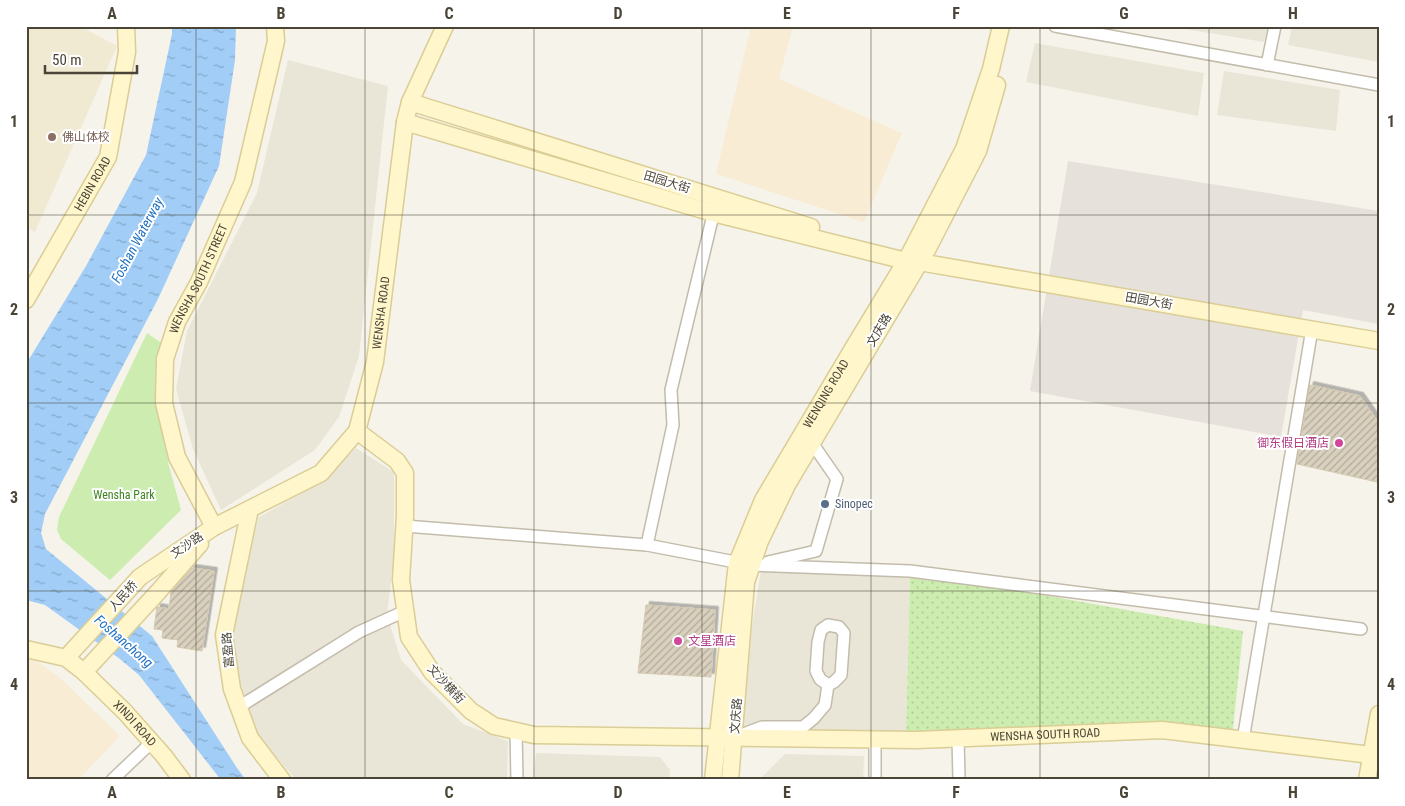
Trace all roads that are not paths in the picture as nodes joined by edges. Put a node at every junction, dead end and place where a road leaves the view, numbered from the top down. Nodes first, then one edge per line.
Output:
1 (126, 26) edge
2 (275, 26) edge
3 (445, 26) edge
4 (1001, 26) edge
5 (1011, 26) edge
6 (1055, 26) edge
7 (1275, 26) edge
8 (1267, 65) junction
9 (1379, 85) edge
10 (410, 102) junction
11 (405, 122) junction
12 (715, 205) junction
13 (912, 258) junction
14 (26, 300) edge
15 (1312, 329) junction
16 (1379, 341) edge
17 (357, 431) junction
18 (812, 443) junction
19 (250, 509) junction
20 (405, 526) junction
21 (214, 527) junction
22 (647, 545) junction
23 (744, 564) junction
24 (140, 577) joint
25 (158, 592) joint
26 (405, 611) junction
27 (1264, 617) junction
28 (1361, 629) dead end
29 (26, 649) edge
30 (66, 658) junction
31 (84, 672) junction
32 (828, 685) junction
33 (239, 707) junction
34 (1379, 714) edge
35 (516, 731) junction
36 (726, 737) junction
37 (958, 738) junction
38 (875, 739) junction
39 (1243, 740) junction
40 (152, 742) junction
41 (1371, 755) junction
42 (112, 780) edge
43 (182, 780) edge
44 (282, 780) edge
45 (517, 780) edge
46 (713, 780) edge
47 (730, 780) edge
48 (875, 780) edge
49 (959, 780) edge
50 (1367, 780) edge

1 - 14 street, HEBIN ROAD
2 - 21 street, WENSHA SOUTH STREET
3 - 10 street, WENSHA ROAD
4 - 13 street, WENQING ROAD
5 - 13 street, 文庆路
6 - 8 street
7 - 8 street
8 - 9 street
10 - 11 street, WENSHA ROAD
10 - 12 street, 田园大街
11 - 12 street, 田园大街
11 - 17 street, WENSHA ROAD
12 - 13 street, 田园大街
12 - 22 street
13 - 15 street, 田园大街
13 - 18 street, 文庆路
13 - 23 street, WENQING ROAD
15 - 16 street, 田园大街
15 - 27 street
17 - 19 street, WENSHA ROAD
17 - 20 street, 文沙横街
18 - 23 street, 文庆路
18 - 23 street
19 - 21 street, WENSHA ROAD
19 - 33 street, 富盈路
20 - 22 street
20 - 26 street, 文沙横街
21 - 24 street, 文沙路
21 - 25 street, 文沙路
22 - 23 street
23 - 27 street
23 - 36 street, WENQING ROAD
24 - 30 street, 人民桥
25 - 31 street, 人民桥
26 - 33 street
26 - 35 street, 文沙横街
27 - 28 street
27 - 39 street
29 - 30 street
30 - 31 street, XINDI ROAD
31 - 40 street, XINDI ROAD
32 - 32 street
32 - 36 street
33 - 44 street, 富盈路
34 - 41 street
35 - 36 street, 文沙横街
35 - 45 street
36 - 38 street, WENSHA SOUTH ROAD
36 - 46 street, WENQING ROAD
36 - 47 street, 文庆路
37 - 38 street, WENSHA SOUTH ROAD
37 - 39 street, WENSHA SOUTH ROAD
37 - 49 street
38 - 48 street
39 - 41 street, WENSHA SOUTH ROAD
40 - 42 street
40 - 43 street, XINDI ROAD
41 - 50 street

